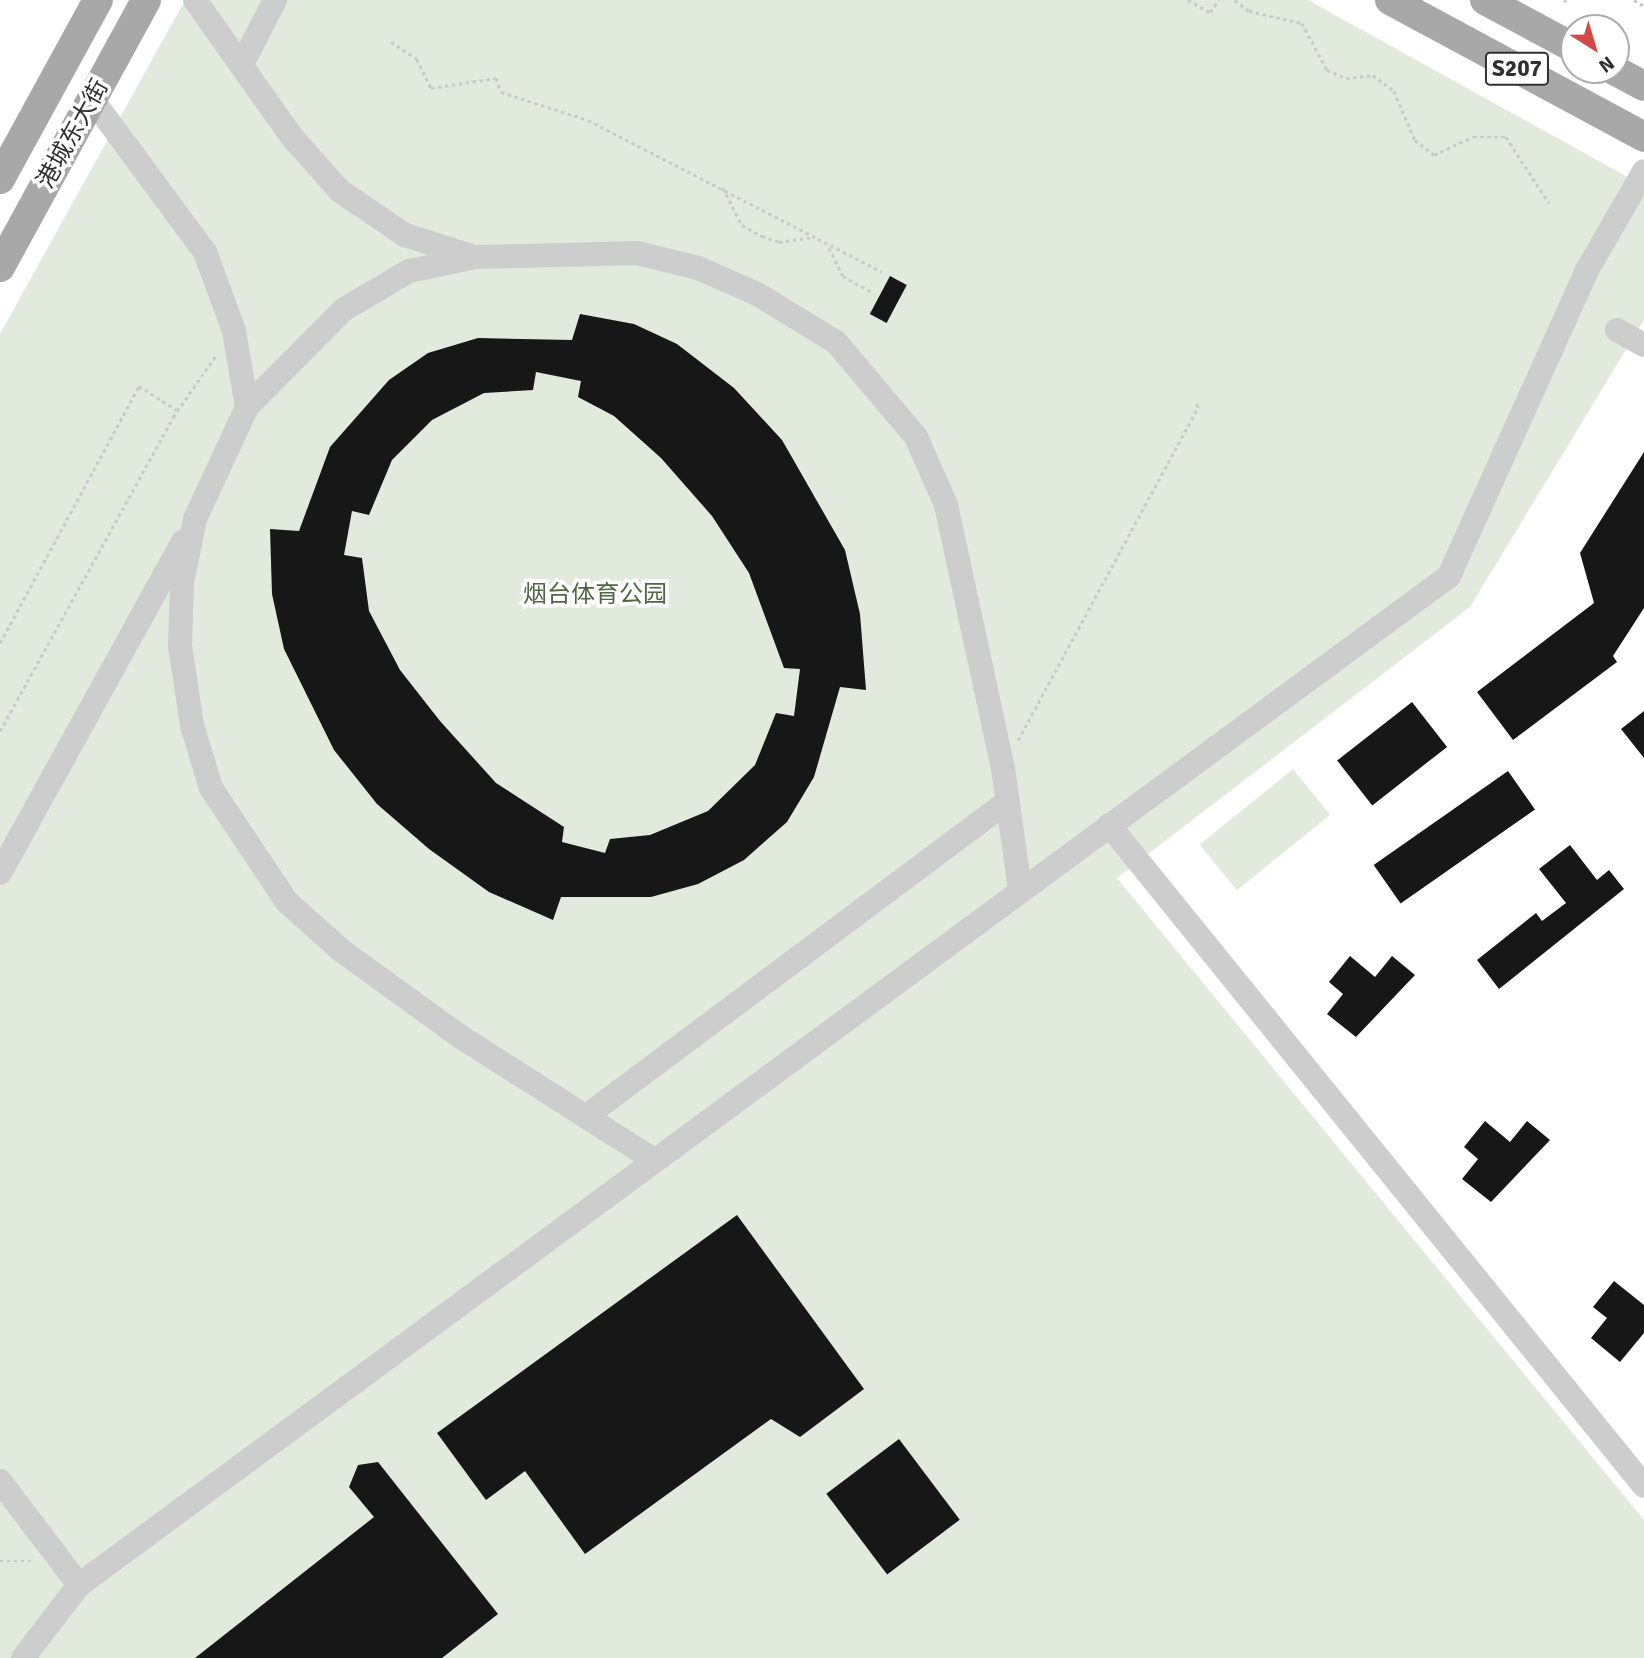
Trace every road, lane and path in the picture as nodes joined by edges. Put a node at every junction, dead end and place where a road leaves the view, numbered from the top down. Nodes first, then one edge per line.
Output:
1 (98, 0) edge
2 (146, 0) edge
3 (195, 0) edge
4 (275, 0) edge
5 (1188, 0) edge
6 (1219, 0) edge
7 (1236, 0) edge
8 (1390, 0) edge
9 (1485, 0) edge
10 (1634, 0) edge
11 (1644, 6) edge
12 (1560, 40) edge
13 (391, 42) dead end
14 (242, 64) junction
15 (92, 99) junction
16 (1644, 137) edge
17 (1644, 172) edge
18 (0, 178) edge
19 (723, 188) junction
20 (1549, 203) dead end
21 (10, 227) edge
22 (816, 237) junction
23 (829, 247) junction
24 (476, 257) junction
25 (0, 267) edge
26 (881, 272) dead end
27 (874, 293) dead end
28 (1618, 330) dead end
29 (234, 331) junction
30 (1644, 345) edge
31 (1194, 401) dead end
32 (247, 407) junction
33 (177, 410) junction
34 (195, 519) junction
35 (0, 643) edge
36 (0, 730) edge
37 (1003, 768) junction
38 (1008, 801) junction
39 (1109, 825) junction
40 (0, 873) edge
41 (1020, 889) junction
42 (589, 1114) junction
43 (654, 1160) junction
44 (0, 1481) edge
45 (1644, 1486) edge
46 (0, 1561) edge
47 (61, 1561) junction
48 (79, 1585) junction
49 (23, 1658) edge

1 - 18 main road, 港城东大街
2 - 15 main road, 港城东大街
3 - 14 street
4 - 14 street
5 - 6 path
7 - 20 path
8 - 16 main road, S207
9 - 12 main road, S207
10 - 11 path
13 - 19 path
14 - 24 street
15 - 21 main road, 港城东大街
15 - 29 street
17 - 39 street
19 - 22 path
19 - 22 path
21 - 25 main road, 港城东大街
22 - 23 path
23 - 26 path
23 - 27 path
24 - 32 street
24 - 37 street
28 - 30 street
29 - 32 street
29 - 33 path
31 - 37 path
32 - 34 street
33 - 35 path
33 - 36 path
34 - 40 street
34 - 42 street
37 - 38 street
38 - 41 street
38 - 42 street
39 - 41 street
39 - 45 street
41 - 43 street
42 - 43 street
43 - 48 street
44 - 47 street
46 - 47 path
47 - 48 street
48 - 49 street

